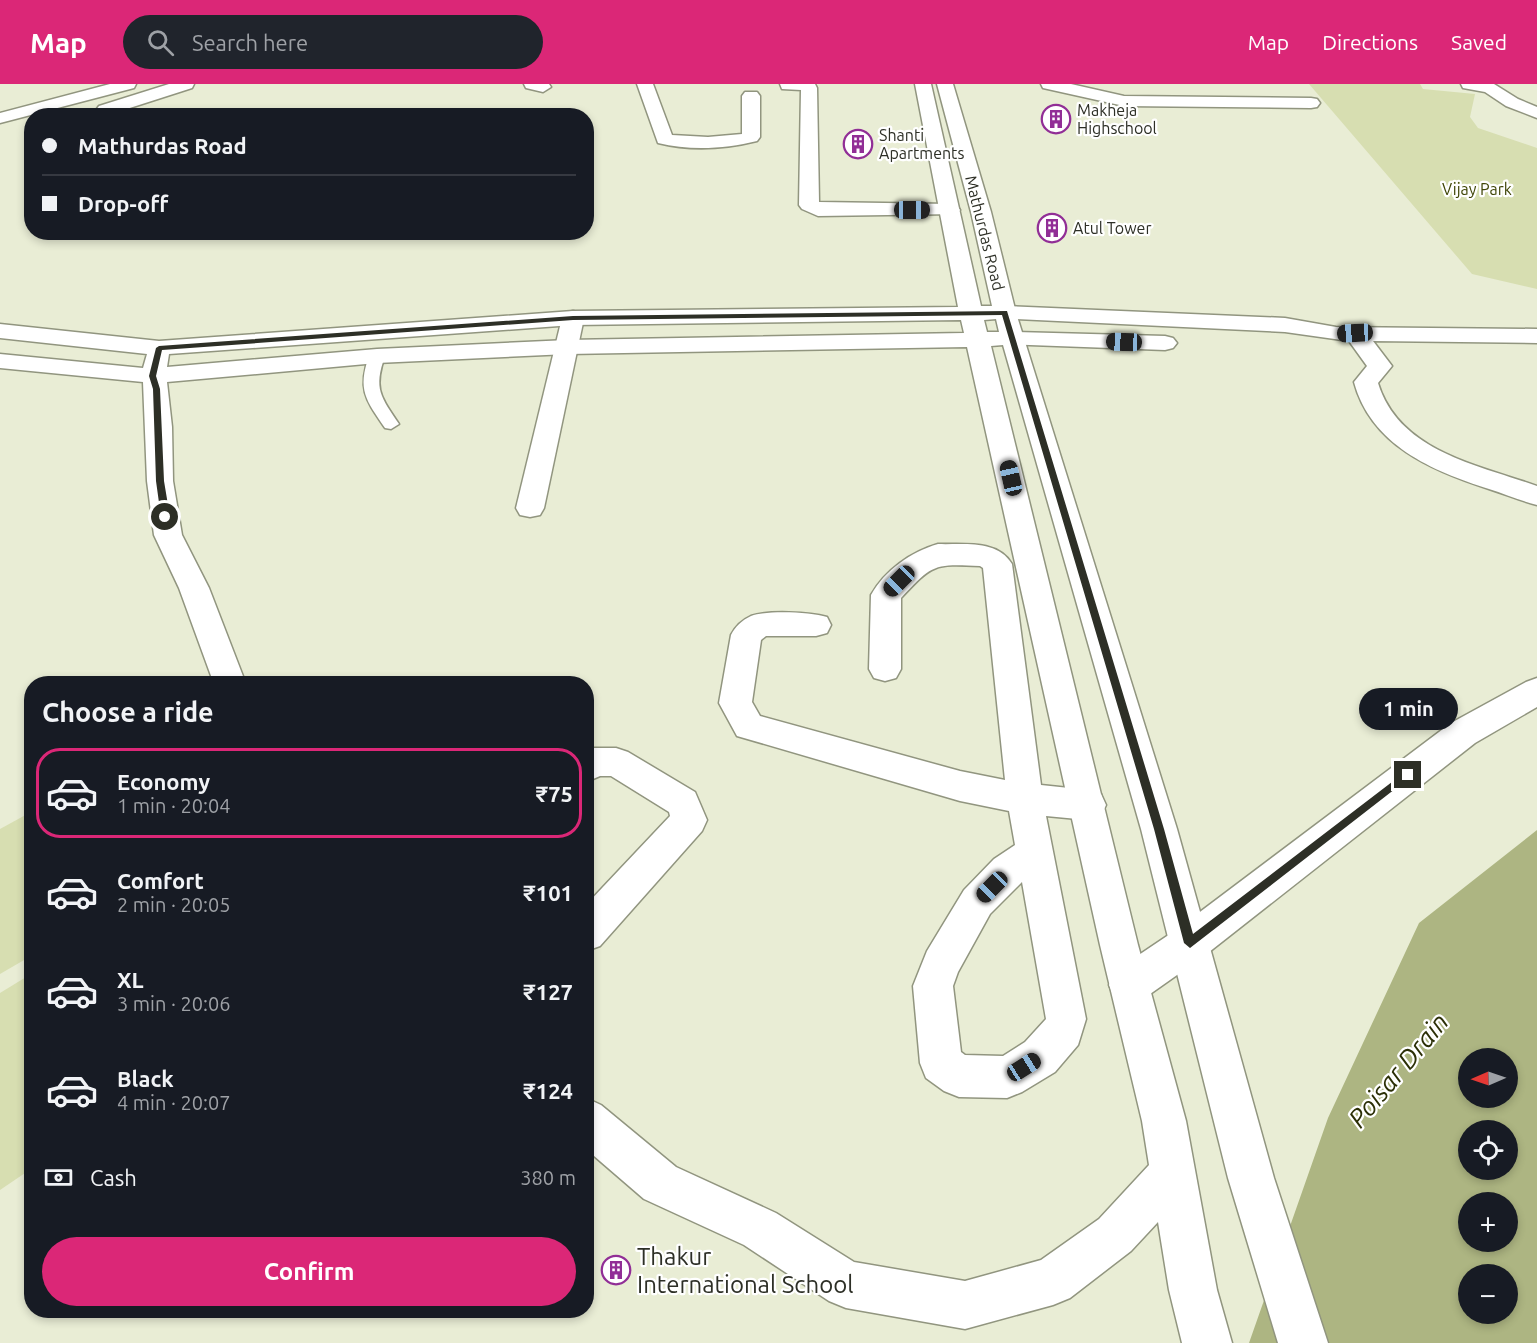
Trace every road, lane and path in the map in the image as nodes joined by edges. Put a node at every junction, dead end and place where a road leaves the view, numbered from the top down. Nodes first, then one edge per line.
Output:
1 (128, 84) edge
2 (186, 84) edge
3 (645, 84) edge
4 (923, 84) edge
5 (945, 84) edge
6 (1049, 84) edge
7 (1469, 84) edge
8 (788, 85) edge
9 (751, 96) dead end
10 (1311, 103) dead end
11 (41, 108) edge
12 (108, 108) edge
13 (1532, 109) edge
14 (24, 112) edge
15 (0, 118) edge
16 (950, 210) junction
17 (573, 318) junction
18 (975, 326) junction
19 (1009, 326) junction
20 (0, 331) edge
21 (1345, 334) junction
22 (1537, 336) edge
23 (568, 347) junction
24 (159, 348) junction
25 (377, 356) junction
26 (0, 361) edge
27 (153, 376) junction
28 (391, 424) dead end
29 (1537, 496) edge
30 (530, 508) dead end
31 (816, 625) dead end
32 (885, 669) dead end
33 (227, 676) edge
34 (1537, 691) edge
35 (594, 762) edge
36 (1024, 798) junction
37 (1088, 805) junction
38 (1035, 852) junction
39 (594, 924) edge
40 (1190, 943) junction
41 (1129, 986) junction
42 (594, 1127) edge
43 (1172, 1173) junction
44 (1207, 1343) edge
45 (1303, 1343) edge

1 - 11 street
2 - 12 street
3 - 9 street
4 - 16 street
5 - 19 street, Mathurdas Road
6 - 10 street
7 - 13 street
8 - 16 street
14 - 15 street
16 - 18 street
17 - 18 street
17 - 23 street
17 - 24 street
18 - 19 street
18 - 23 street
18 - 37 street
19 - 21 street
19 - 21 street
19 - 40 street, Mathurdas Road
20 - 24 street
21 - 22 street
21 - 29 street
23 - 25 street
23 - 30 street
24 - 27 street
25 - 27 street
25 - 28 lane
26 - 27 street
27 - 33 street
31 - 36 street
32 - 36 street
34 - 40 street
35 - 39 street
36 - 37 street
36 - 38 street
37 - 41 street
38 - 38 street
40 - 41 street
40 - 45 street, Mathurdas Road
41 - 43 street
42 - 43 street
43 - 44 street

